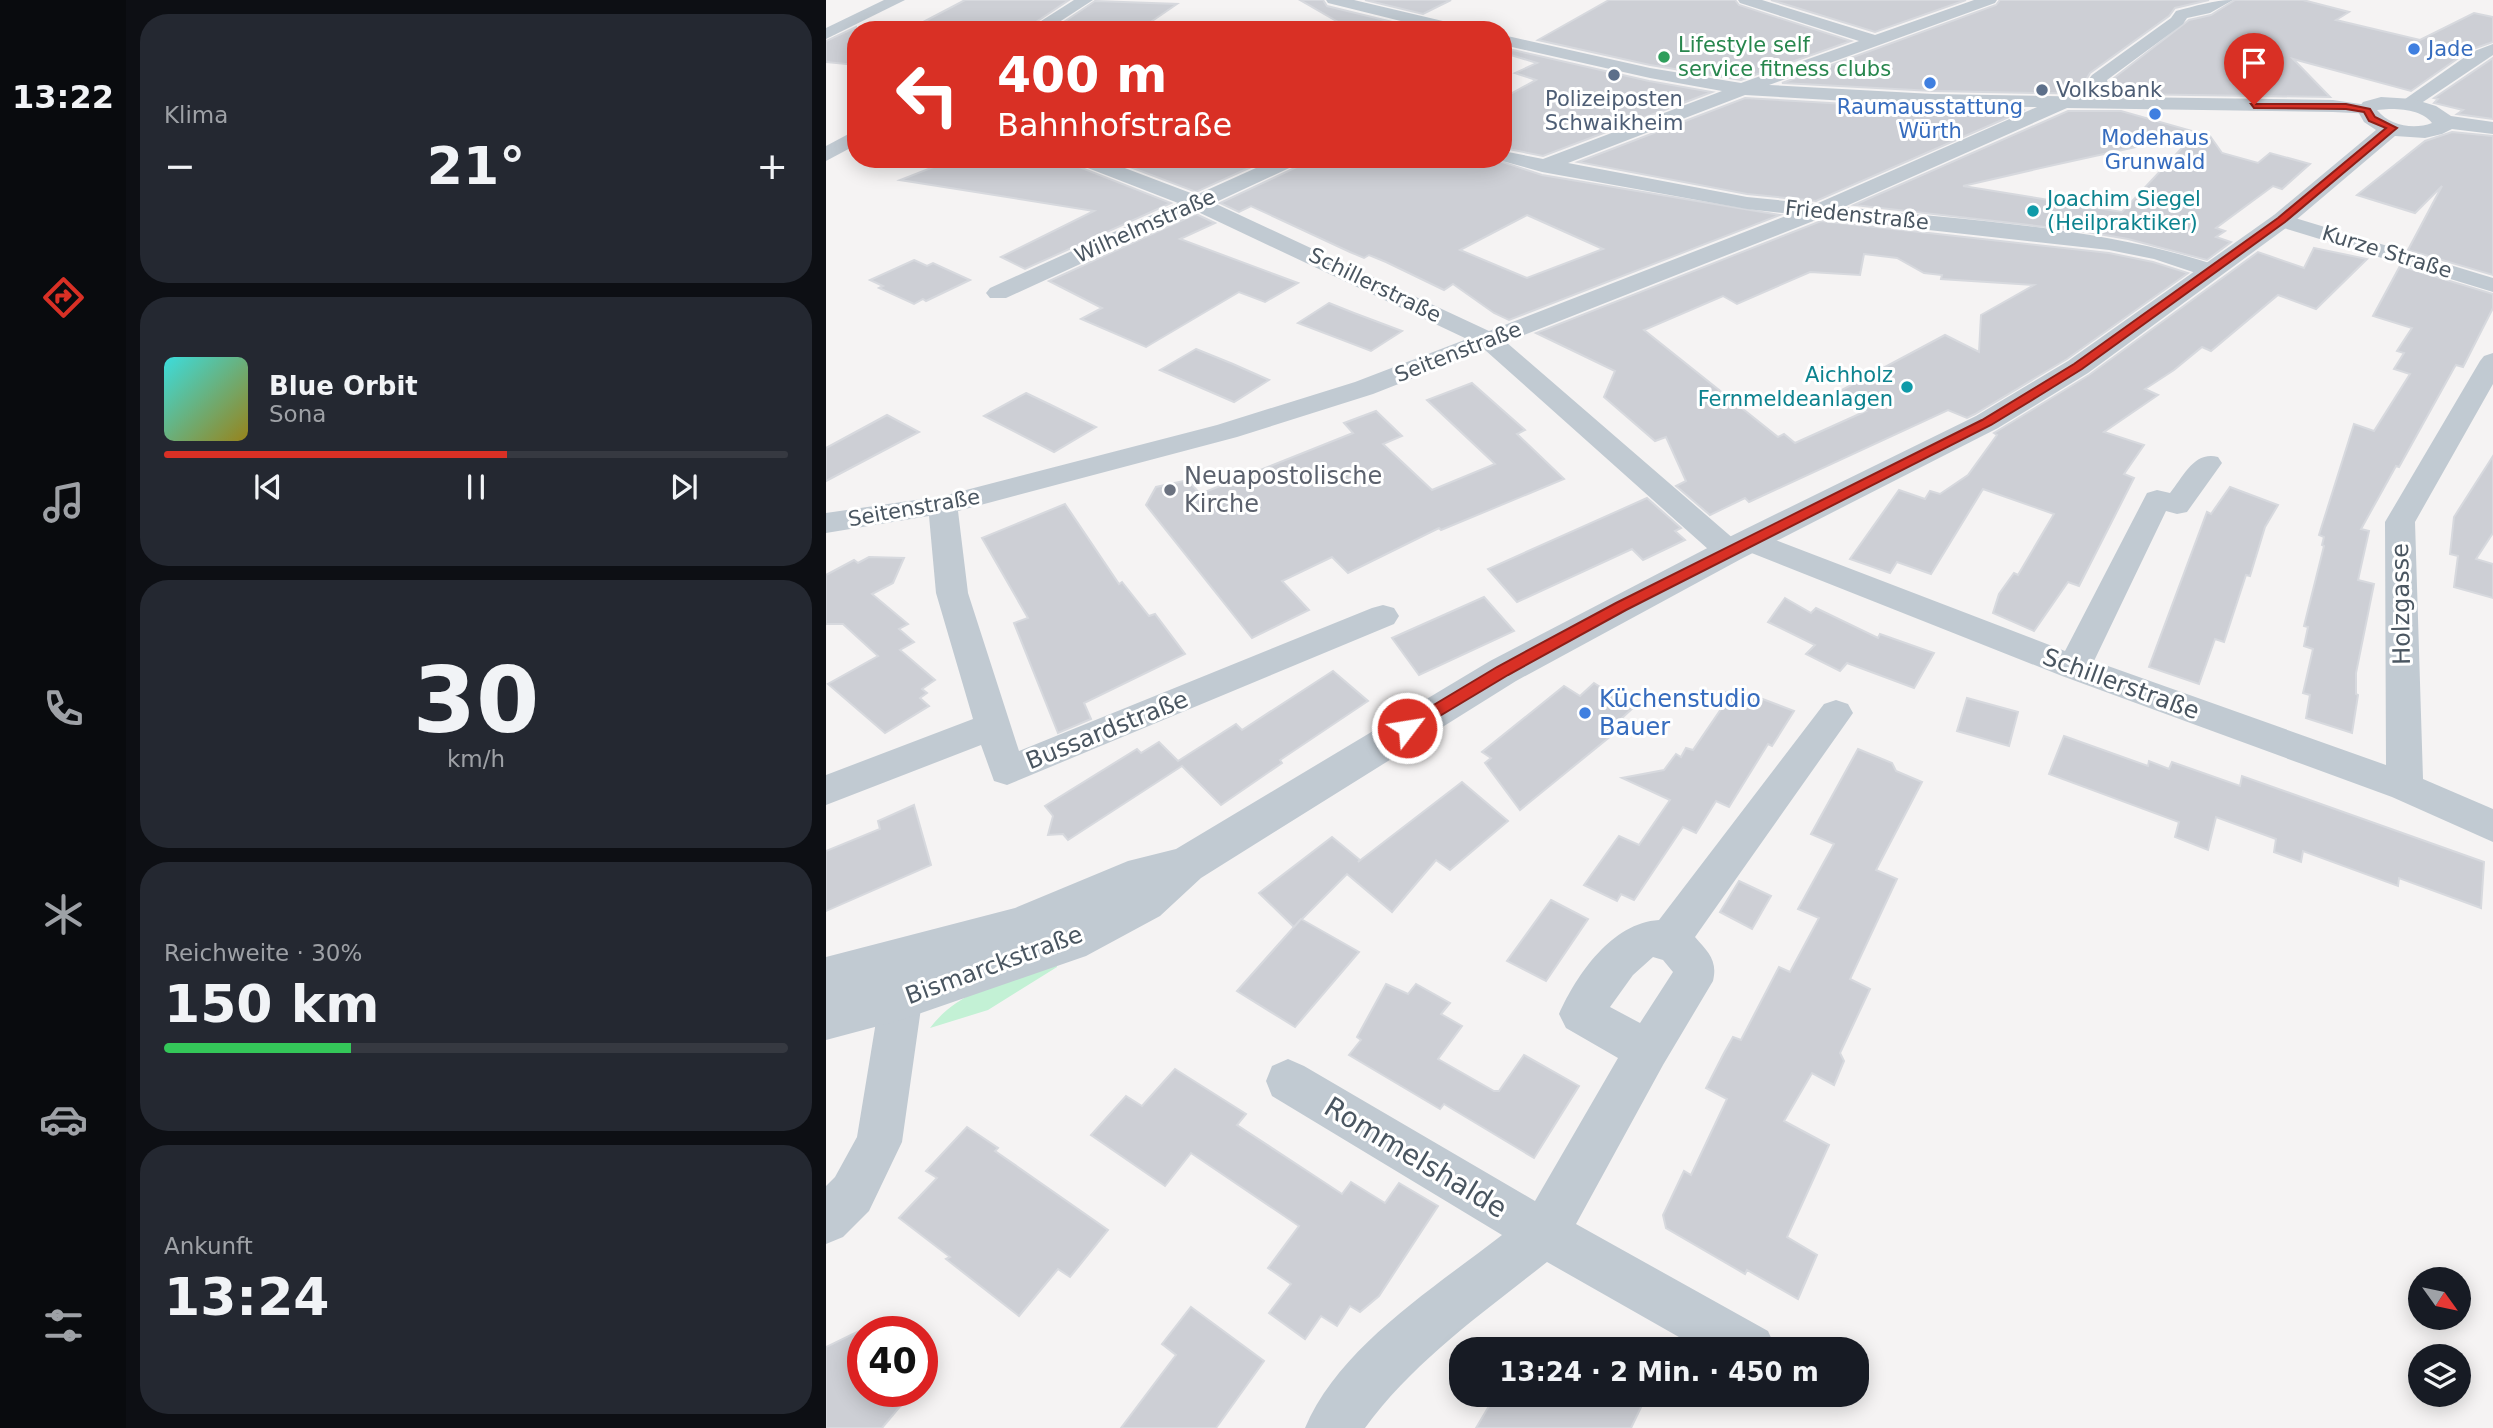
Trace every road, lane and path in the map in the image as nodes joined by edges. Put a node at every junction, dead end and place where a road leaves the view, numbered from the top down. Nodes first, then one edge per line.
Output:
1 (897, 0) edge
2 (1085, 0) edge
3 (1334, 0) edge
4 (1406, 0) edge
5 (1989, 0) edge
6 (2168, 0) edge
7 (2225, 0) edge
8 (1752, 1) edge
9 (1383, 13) junction
10 (2182, 14) junction
11 (853, 21) edge
12 (1050, 21) edge
13 (1368, 21) edge
14 (1418, 21) edge
15 (847, 24) edge
16 (826, 34) edge
17 (1874, 40) junction
18 (826, 41) edge
19 (1512, 42) edge
20 (846, 43) dead end
21 (1540, 48) junction
22 (2493, 49) edge
23 (1516, 59) dead end
24 (1743, 89) junction
25 (2064, 102) junction
26 (2121, 103) junction
27 (2407, 104) junction
28 (2367, 110) junction
29 (2443, 121) junction
30 (836, 126) dead end
31 (847, 127) edge
32 (2392, 128) junction
33 (2493, 128) edge
34 (847, 142) edge
35 (826, 155) edge
36 (1512, 159) edge
37 (1542, 166) junction
38 (1106, 168) edge
39 (1273, 168) edge
40 (1197, 203) junction
41 (1816, 212) junction
42 (2282, 220) junction
43 (2211, 271) junction
44 (2493, 285) edge
45 (998, 293) dead end
46 (1489, 340) junction
47 (2493, 361) edge
48 (2208, 463) dead end
49 (943, 505) junction
50 (826, 523) edge
51 (1739, 546) junction
52 (1383, 616) dead end
53 (2074, 667) junction
54 (1836, 713) dead end
55 (993, 726) junction
56 (2405, 787) junction
57 (826, 790) edge
58 (2493, 826) edge
59 (1669, 939) junction
60 (826, 978) edge
61 (904, 979) junction
62 (826, 1018) edge
63 (1647, 1050) junction
64 (1288, 1082) dead end
65 (826, 1220) edge
66 (1544, 1233) junction
67 (1728, 1337) edge
68 (1332, 1428) edge

1 - 11 street
2 - 12 street
3 - 9 street
4 - 9 street
5 - 17 street
6 - 10 street
7 - 10 street
8 - 17 street
9 - 13 street
9 - 14 street
10 - 26 street
15 - 16 street
17 - 24 street
18 - 20 street
19 - 21 street
21 - 23 street
21 - 24 street
22 - 27 street
24 - 25 street
24 - 37 street
25 - 26 street
25 - 41 street, Seitenstraße
26 - 28 street
27 - 28 street
27 - 29 street
28 - 32 street
29 - 32 street
29 - 33 street
30 - 31 street
32 - 42 street, Bismarckstraße
34 - 35 street
36 - 37 street, Friedenstraße
37 - 41 street, Friedenstraße
38 - 40 street, Schillerstraße
39 - 40 street, Wilhelmstraße
40 - 45 street, Wilhelmstraße
40 - 46 street, Schillerstraße
41 - 43 street, Friedenstraße
41 - 46 street, Seitenstraße
42 - 43 street, Bismarckstraße
42 - 44 street, Kurze Straße
43 - 51 street, Bismarckstraße
46 - 49 street, Seitenstraße
46 - 51 street, Schillerstraße
47 - 56 street, Holzgasse
48 - 53 street
49 - 50 street, Seitenstraße
49 - 55 street, Bussardstraße
51 - 53 street, Schillerstraße
51 - 61 street, Bismarckstraße
52 - 55 street, Bussardstraße
53 - 56 street, Schillerstraße
54 - 59 street
55 - 57 street
56 - 58 street, Schillerstraße
59 - 63 street, Rommelshalde
59 - 63 street
60 - 61 street, Bismarckstraße
61 - 62 street, Bismarckstraße
61 - 65 street
63 - 66 street, Rommelshalde
64 - 66 street, Rommelshalde
66 - 67 street, Rommelshalde
66 - 68 street, Rommelshalde

